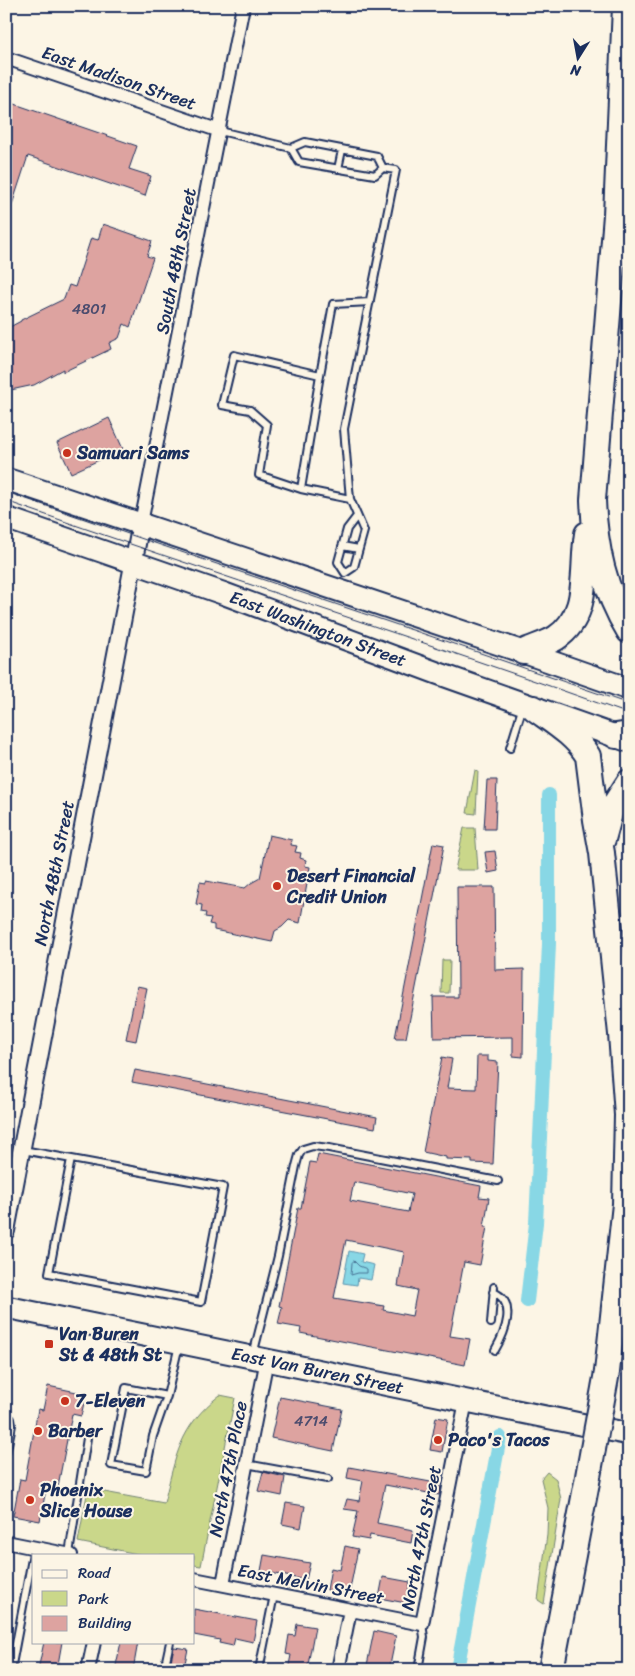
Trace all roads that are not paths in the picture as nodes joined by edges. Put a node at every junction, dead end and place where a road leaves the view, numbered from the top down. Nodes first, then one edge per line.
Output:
1 (243, 6) edge
2 (625, 6) edge
3 (6, 58) edge
4 (220, 131) junction
5 (291, 148) junction
6 (342, 150) junction
7 (383, 168) junction
8 (338, 169) junction
9 (370, 302) junction
10 (320, 375) junction
11 (6, 479) edge
12 (301, 489) junction
13 (350, 498) junction
14 (593, 500) junction
15 (357, 516) junction
16 (6, 518) edge
17 (141, 523) junction
18 (342, 546) junction
19 (359, 549) junction
20 (133, 561) junction
21 (342, 581) junction
22 (629, 631) edge
23 (523, 652) junction
24 (629, 689) edge
25 (529, 706) junction
26 (624, 737) edge
27 (510, 748) dead end
28 (629, 782) edge
29 (602, 853) junction
30 (22, 1150) junction
31 (71, 1159) junction
32 (498, 1181) dead end
33 (6, 1231) edge
34 (629, 1268) edge
35 (6, 1307) edge
36 (491, 1323) dead end
37 (180, 1342) junction
38 (495, 1350) dead end
39 (260, 1358) junction
40 (606, 1372) junction
41 (167, 1396) junction
42 (466, 1401) junction
43 (6, 1417) edge
44 (629, 1434) edge
45 (87, 1438) dead end
46 (6, 1454) edge
47 (246, 1464) junction
48 (328, 1480) dead end
49 (6, 1542) edge
50 (34, 1548) junction
51 (33, 1554) edge
52 (70, 1554) edge
53 (32, 1559) edge
54 (195, 1579) edge
55 (223, 1584) junction
56 (274, 1595) junction
57 (350, 1610) junction
58 (422, 1624) junction
59 (94, 1644) edge
60 (170, 1644) edge
61 (11, 1670) edge
62 (88, 1670) edge
63 (164, 1670) edge
64 (259, 1670) edge
65 (338, 1670) edge
66 (418, 1670) edge
67 (551, 1670) edge

1 - 4 street, South 48th Street
2 - 14 highway
3 - 4 street, East Madison Street
4 - 5 lane
4 - 17 street, South 48th Street
5 - 6 lane
5 - 8 lane
6 - 7 lane
6 - 8 lane
7 - 8 lane
7 - 9 lane
9 - 10 lane
9 - 13 lane
10 - 12 lane
10 - 12 lane
11 - 17 main road
12 - 13 lane
13 - 15 lane
14 - 22 highway
14 - 23 highway
15 - 18 lane
15 - 19 lane
16 - 20 main road, East Washington Street
17 - 20 street, North 48th Street
17 - 21 main road
18 - 19 lane
18 - 21 lane
19 - 21 lane
20 - 25 main road, East Washington Street
20 - 30 street, North 48th Street
21 - 23 main road
23 - 24 main road
25 - 26 main road, East Washington Street
25 - 27 lane
25 - 29 highway
28 - 29 highway
29 - 40 highway
30 - 31 lane
30 - 33 street, North 48th Street
31 - 31 lane
32 - 39 lane
34 - 40 highway
35 - 37 main road, East Van Buren Street
36 - 38 lane
37 - 39 main road, East Van Buren Street
37 - 41 lane
39 - 42 main road, East Van Buren Street
39 - 47 street, North 47th Place
40 - 67 highway, bridge
41 - 41 lane
42 - 44 main road, East Van Buren Street
42 - 58 street, North 47th Street
43 - 46 lane
45 - 52 lane
47 - 48 lane
47 - 55 street, North 47th Place
49 - 50 street
50 - 51 lane
50 - 52 street
53 - 61 lane
54 - 55 street, East Melvin Street
55 - 56 street, East Melvin Street
56 - 57 street, East Melvin Street
56 - 64 lane
57 - 58 street, East Melvin Street
57 - 65 street
58 - 66 lane
59 - 62 street
60 - 63 lane

